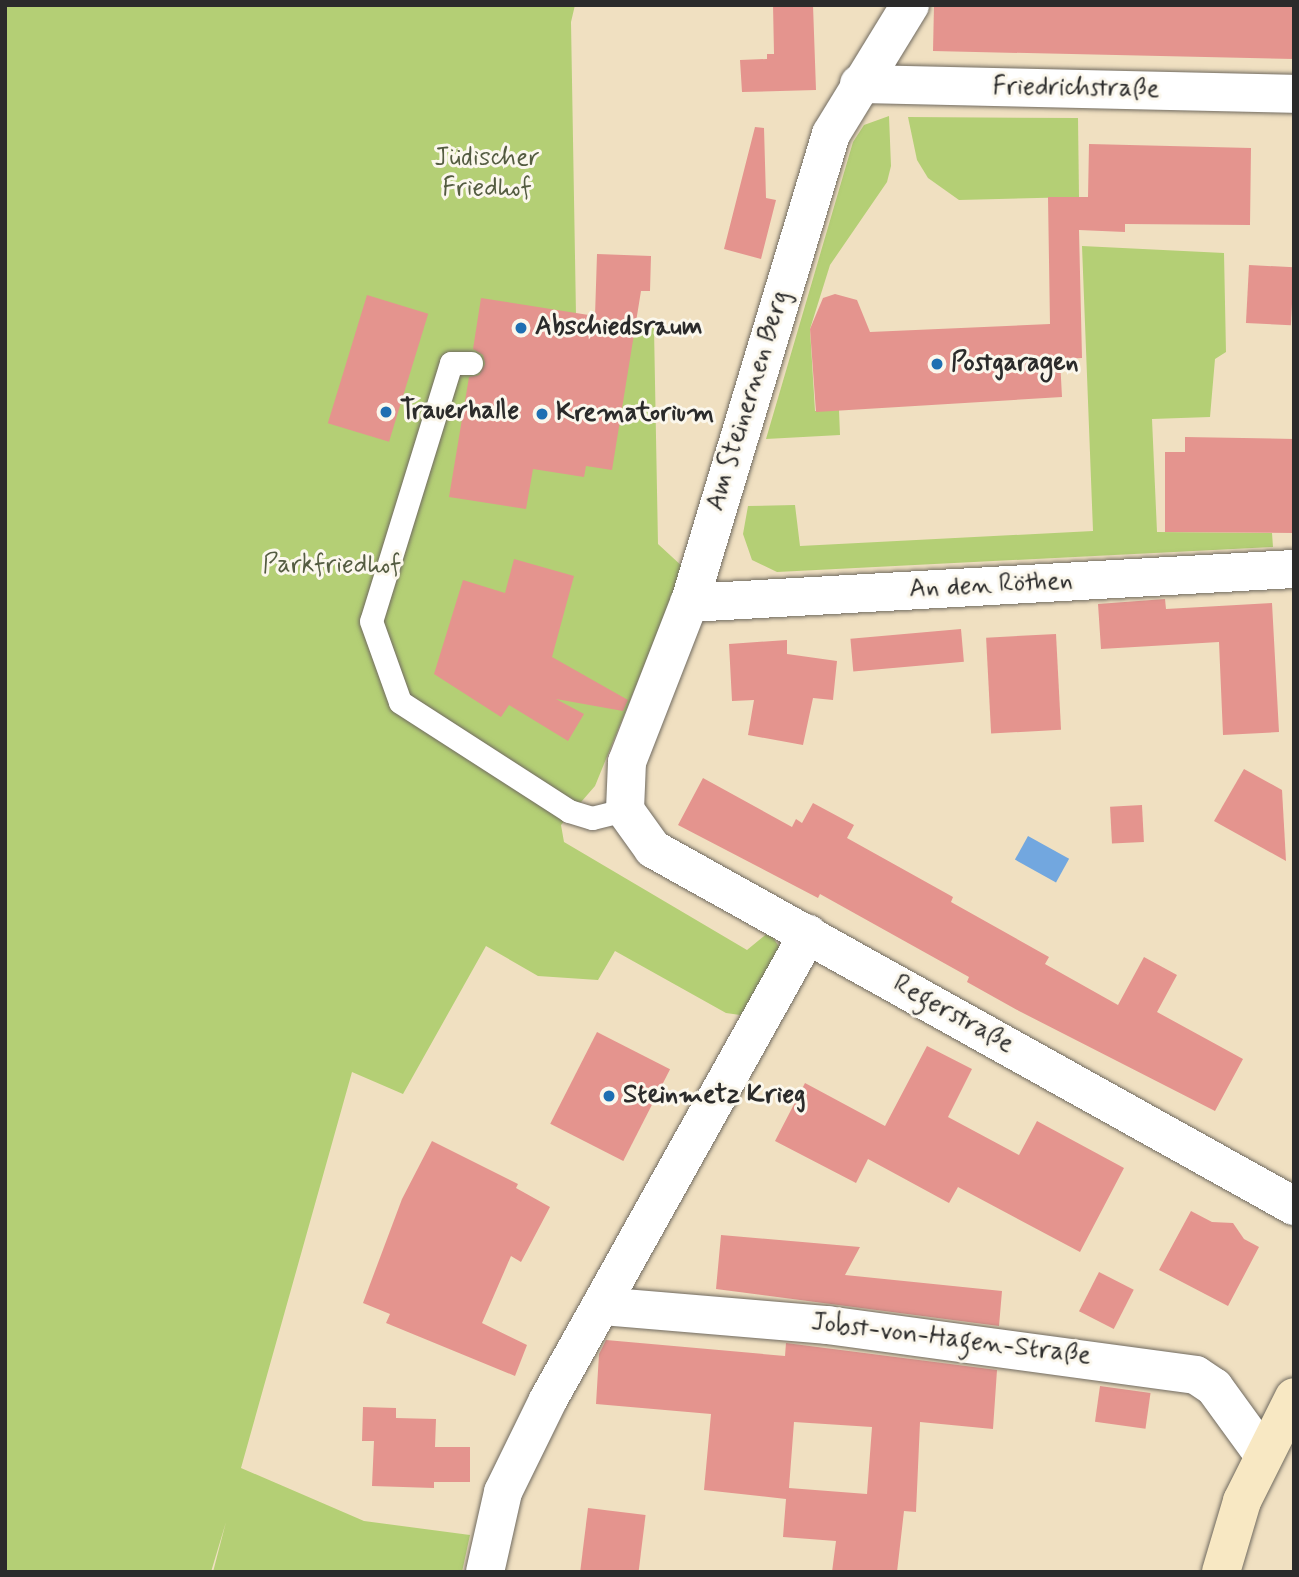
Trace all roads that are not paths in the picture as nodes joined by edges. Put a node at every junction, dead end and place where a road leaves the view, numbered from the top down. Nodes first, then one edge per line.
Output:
1 (910, 5) edge
2 (859, 84) junction
3 (1294, 94) edge
4 (471, 363) dead end
5 (1294, 569) edge
6 (688, 603) junction
7 (625, 810) junction
8 (808, 934) junction
9 (1294, 1206) edge
10 (601, 1306) junction
11 (1294, 1397) edge
12 (1262, 1453) junction
13 (485, 1572) edge
14 (1221, 1572) edge

1 - 2 street, Am Steinernen Berg
2 - 3 street, Friedrichstraße
2 - 6 street, Am Steinernen Berg
4 - 7 lane
5 - 6 street, An den Röthen
6 - 7 street, Am Steinernen Berg
7 - 8 street, Regerstraße
8 - 9 street, Regerstraße
8 - 10 street
10 - 12 street, Jobst-von-Hagen-Straße
10 - 13 street
11 - 12 main road
12 - 14 main road

